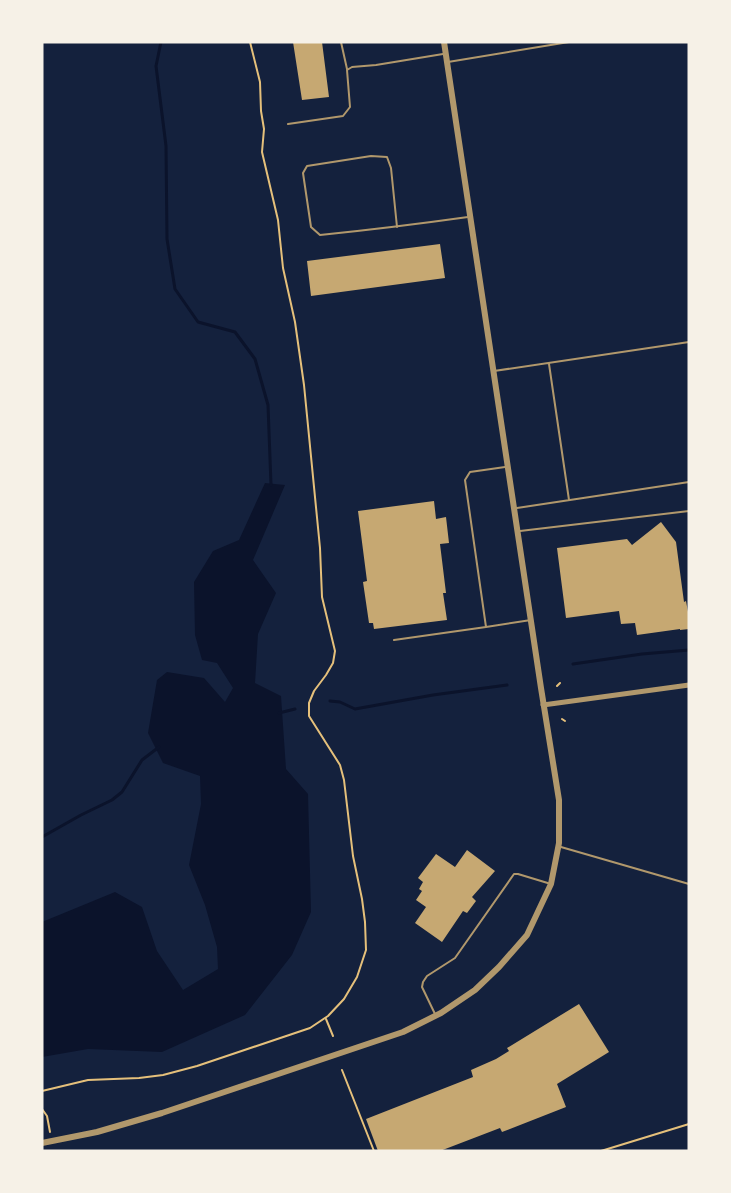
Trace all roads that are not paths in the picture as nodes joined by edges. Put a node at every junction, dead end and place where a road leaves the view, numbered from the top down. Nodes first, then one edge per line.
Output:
1 (341, 42) edge
2 (444, 42) edge
3 (569, 42) edge
4 (550, 43) edge
5 (446, 53) junction
6 (447, 62) junction
7 (347, 70) junction
8 (288, 124) dead end
9 (471, 217) junction
10 (397, 227) junction
11 (689, 342) edge
12 (549, 364) junction
13 (494, 371) junction
14 (508, 467) junction
15 (689, 482) edge
16 (569, 500) junction
17 (514, 509) junction
18 (689, 511) edge
19 (518, 532) junction
20 (531, 620) junction
21 (486, 627) junction
22 (394, 640) dead end
23 (689, 685) edge
24 (543, 705) junction
25 (558, 846) junction
26 (551, 884) junction
27 (689, 884) edge
28 (436, 1016) junction
29 (42, 1143) edge

1 - 7 lane
2 - 5 street
3 - 4 lane
4 - 6 lane
5 - 6 street
5 - 7 lane
6 - 9 street
7 - 8 lane
9 - 10 lane
9 - 13 street
10 - 10 lane
11 - 12 lane
12 - 13 lane
12 - 16 lane
13 - 14 street
14 - 17 street
14 - 21 lane
15 - 16 lane
16 - 17 lane
17 - 19 street
18 - 19 lane
19 - 20 street
20 - 21 lane
20 - 24 street
21 - 22 lane
23 - 24 street
24 - 25 street
25 - 26 street
25 - 27 lane
26 - 28 street
26 - 28 lane
28 - 29 street

